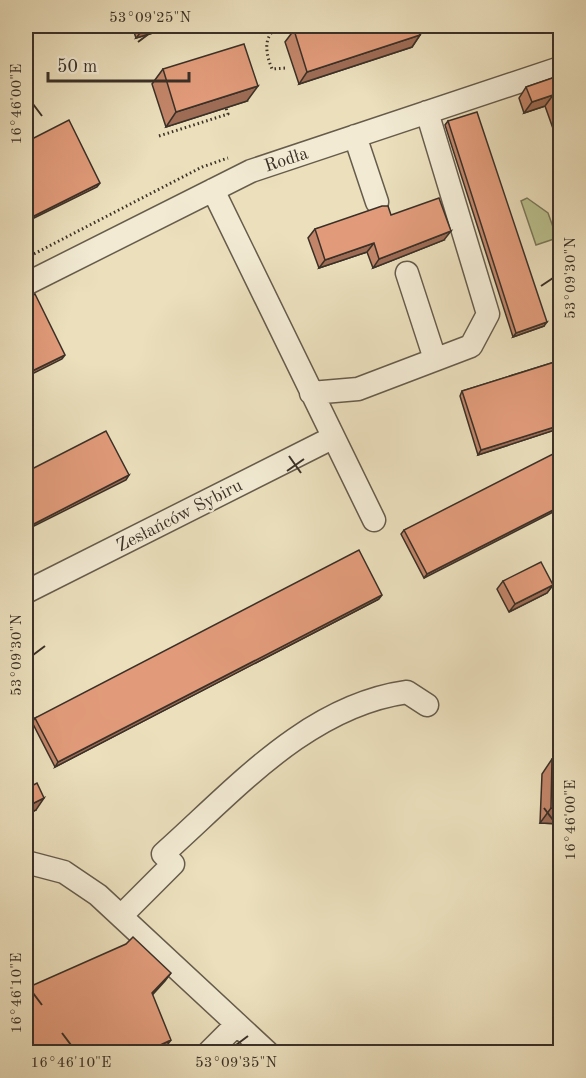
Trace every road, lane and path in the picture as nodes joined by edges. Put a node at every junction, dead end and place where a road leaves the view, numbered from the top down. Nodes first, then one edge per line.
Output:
1 (283, 26) edge
2 (286, 68) dead end
3 (561, 68) edge
4 (226, 108) edge
5 (428, 112) junction
6 (194, 115) edge
7 (185, 121) edge
8 (197, 124) junction
9 (187, 126) junction
10 (159, 136) dead end
11 (355, 136) junction
12 (213, 190) junction
13 (377, 202) dead end
14 (407, 273) dead end
15 (26, 284) edge
16 (435, 359) junction
17 (311, 393) junction
18 (333, 438) junction
19 (374, 520) dead end
20 (26, 591) edge
21 (427, 705) dead end
22 (26, 862) edge
23 (122, 915) junction
24 (237, 1024) junction
25 (209, 1053) edge
26 (267, 1053) edge

1 - 2 path
3 - 5 street, Rodła
4 - 8 path
5 - 11 street, Rodła
5 - 16 street
6 - 8 path
7 - 9 path
8 - 9 path
9 - 10 path
11 - 12 street, Rodła
11 - 13 street
12 - 15 street, Rodła
12 - 17 street
14 - 16 street
16 - 17 street
17 - 18 street
18 - 19 street
18 - 20 street, Zesłańców Sybiru
21 - 23 street
22 - 23 street
23 - 24 street
24 - 25 street
24 - 26 street

